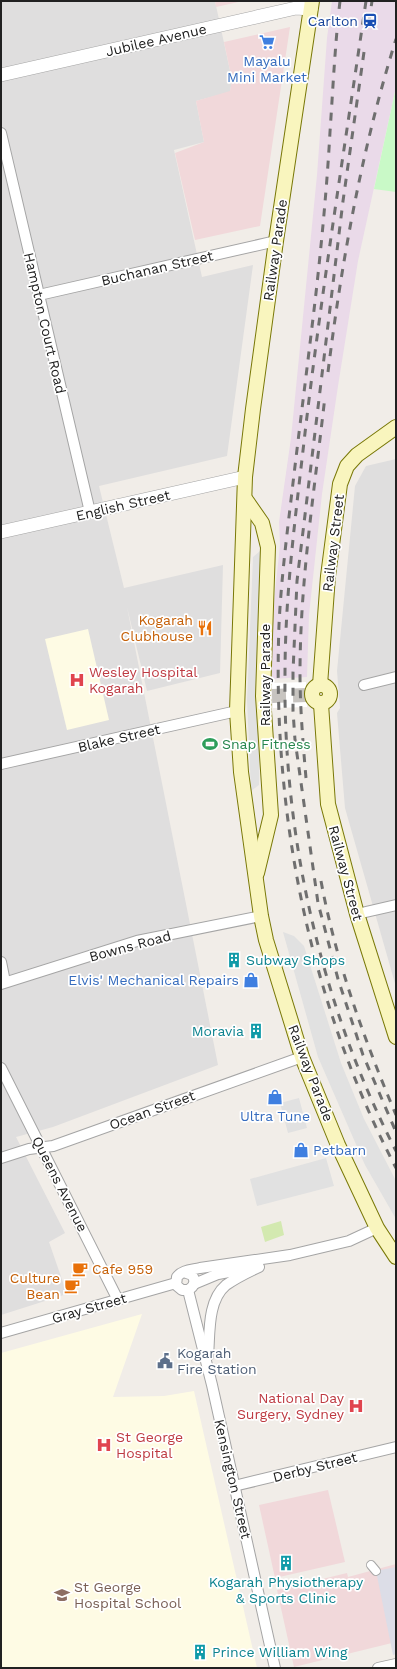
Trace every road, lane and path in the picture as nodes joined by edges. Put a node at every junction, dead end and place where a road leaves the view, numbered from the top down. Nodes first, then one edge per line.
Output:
1 (312, 5) edge
2 (1, 75) edge
3 (1, 133) edge
4 (276, 241) junction
5 (38, 295) junction
6 (396, 427) edge
7 (246, 477) junction
8 (246, 500) junction
9 (90, 512) junction
10 (1, 532) edge
11 (396, 677) edge
12 (364, 684) dead end
13 (237, 711) junction
14 (1, 764) edge
15 (271, 805) junction
16 (247, 826) junction
17 (256, 878) junction
18 (396, 905) edge
19 (357, 914) junction
20 (261, 916) junction
21 (1, 962) edge
22 (3, 983) edge
23 (396, 1037) edge
24 (302, 1057) junction
25 (1, 1068) edge
26 (41, 1148) junction
27 (1, 1158) edge
28 (377, 1228) junction
29 (290, 1255) junction
30 (396, 1257) edge
31 (258, 1266) junction
32 (184, 1272) junction
33 (176, 1283) junction
34 (191, 1287) junction
35 (118, 1300) junction
36 (1, 1333) edge
37 (207, 1366) junction
38 (396, 1447) edge
39 (234, 1486) junction
40 (396, 1664) edge
41 (275, 1668) edge
42 (378, 1668) edge

1 - 2 street, Jubilee Avenue
1 - 4 main road, Railway Parade
3 - 5 street, Hampton Court Road
4 - 5 street, Buchanan Street
4 - 7 main road, Railway Parade
5 - 9 street, Hampton Court Road
6 - 19 main road, Railway Street
7 - 8 main road, Railway Parade
7 - 9 street, English Street
8 - 13 main road, Railway Parade
8 - 15 main road, Railway Parade
9 - 10 street, English Street
11 - 12 street
13 - 14 street, Blake Street
13 - 16 main road, Railway Parade
15 - 16 main road
15 - 17 main road, Railway Parade
16 - 17 main road, Railway Parade
17 - 20 main road, Railway Parade
18 - 19 street
19 - 23 main road, Railway Street
20 - 22 street, Bowns Road
20 - 24 main road, Railway Parade
21 - 22 street
24 - 26 street, Ocean Street
24 - 28 main road, Railway Parade
25 - 26 street, Queens Avenue
26 - 27 street, Ocean Street
26 - 35 street, Queens Avenue
28 - 29 street
28 - 30 main road, Railway Parade
29 - 31 street
29 - 32 street
31 - 34 street
31 - 37 street
32 - 33 street
32 - 34 street
33 - 34 street
33 - 35 street, Gray Street
34 - 37 street, Kensington Street
35 - 36 street, Gray Street
37 - 39 street, Kensington Street
38 - 39 street, Derby Street
39 - 41 street, Kensington Street
40 - 42 street

